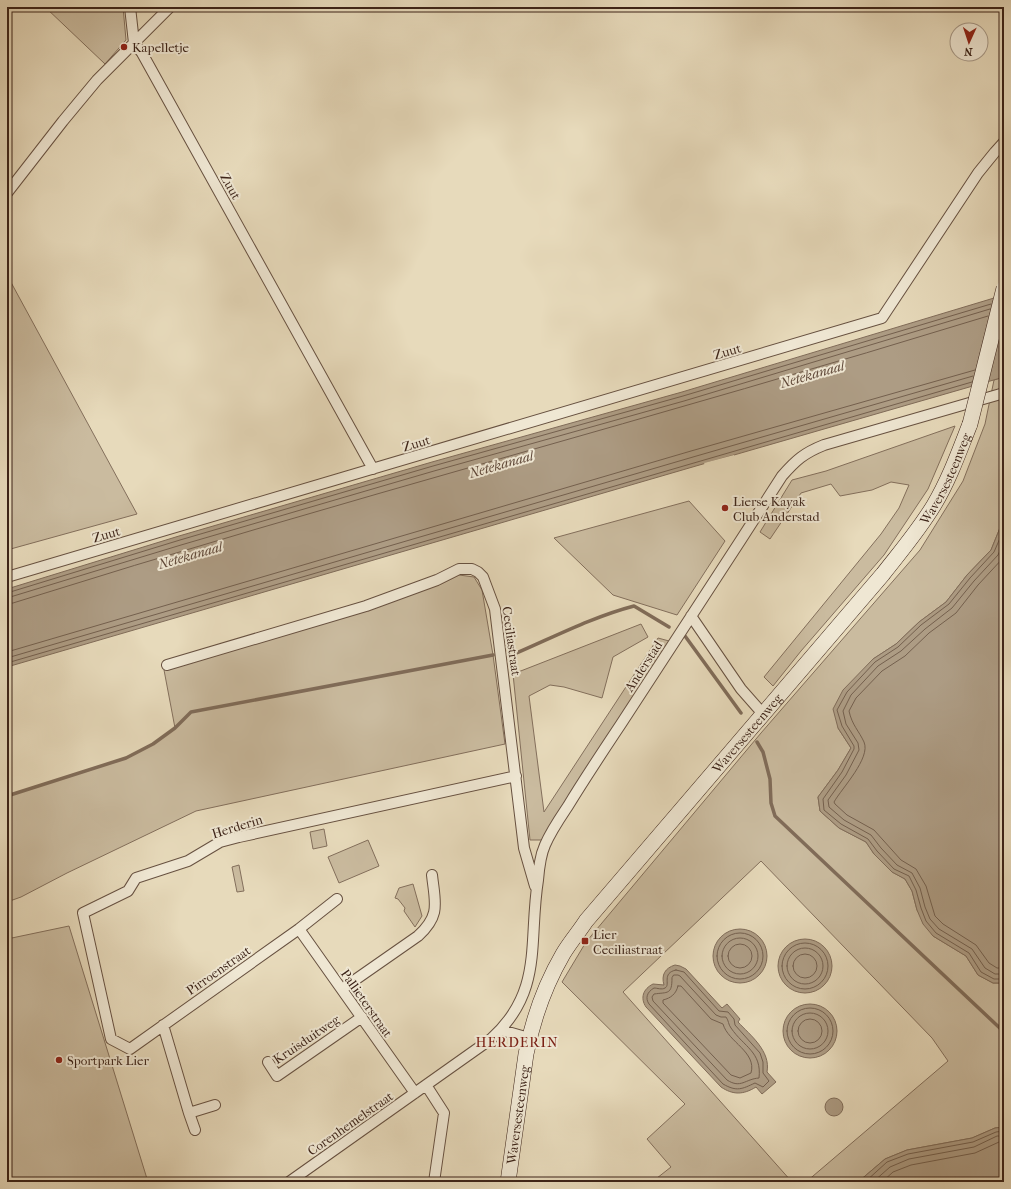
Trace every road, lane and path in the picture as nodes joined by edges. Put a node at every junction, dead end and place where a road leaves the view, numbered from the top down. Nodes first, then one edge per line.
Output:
1 (130, 7) edge
2 (170, 7) edge
3 (134, 43) junction
4 (1004, 142) edge
5 (7, 193) edge
6 (1004, 288) edge
7 (1004, 393) edge
8 (373, 469) junction
9 (7, 577) edge
10 (692, 616) junction
11 (167, 665) dead end
12 (763, 714) junction
13 (516, 776) junction
14 (432, 875) dead end
15 (536, 890) junction
16 (337, 899) dead end
17 (299, 929) junction
18 (532, 947) joint
19 (342, 989) junction
20 (362, 1018) junction
21 (163, 1025) junction
22 (501, 1030) junction
23 (529, 1038) junction
24 (111, 1039) joint
25 (268, 1062) dead end
26 (426, 1085) junction
27 (415, 1093) junction
28 (215, 1105) dead end
29 (189, 1113) junction
30 (195, 1130) dead end
31 (289, 1182) edge
32 (434, 1182) edge
33 (508, 1182) edge

1 - 3 street, Zuut
2 - 3 street
3 - 5 street
3 - 8 street, Zuut
4 - 8 street, Zuut
6 - 12 main road, Waversesteenweg, bridge
7 - 10 street, Anderstad
8 - 9 street, Zuut
10 - 12 street
10 - 15 street, Anderstad
11 - 13 street, Ceciliastraat
12 - 23 main road, Waversesteenweg
13 - 15 street, Ceciliastraat
13 - 24 street, Herderin
14 - 19 street
15 - 18 street, Ceciliastraat
16 - 17 street, Pirroenstraat
17 - 19 street, Pallieterstraat
17 - 21 street, Pirroenstraat
18 - 22 street, Corenhemelstraat
19 - 20 street, Pallieterstraat
20 - 25 street, Kruisduitweg
20 - 27 street, Pallieterstraat
21 - 24 street, Pirroenstraat
21 - 29 street
22 - 23 street
22 - 26 street, Corenhemelstraat
23 - 33 main road, Waversesteenweg
26 - 27 street, Corenhemelstraat
26 - 32 street
27 - 31 street, Corenhemelstraat
28 - 29 street
29 - 30 street

